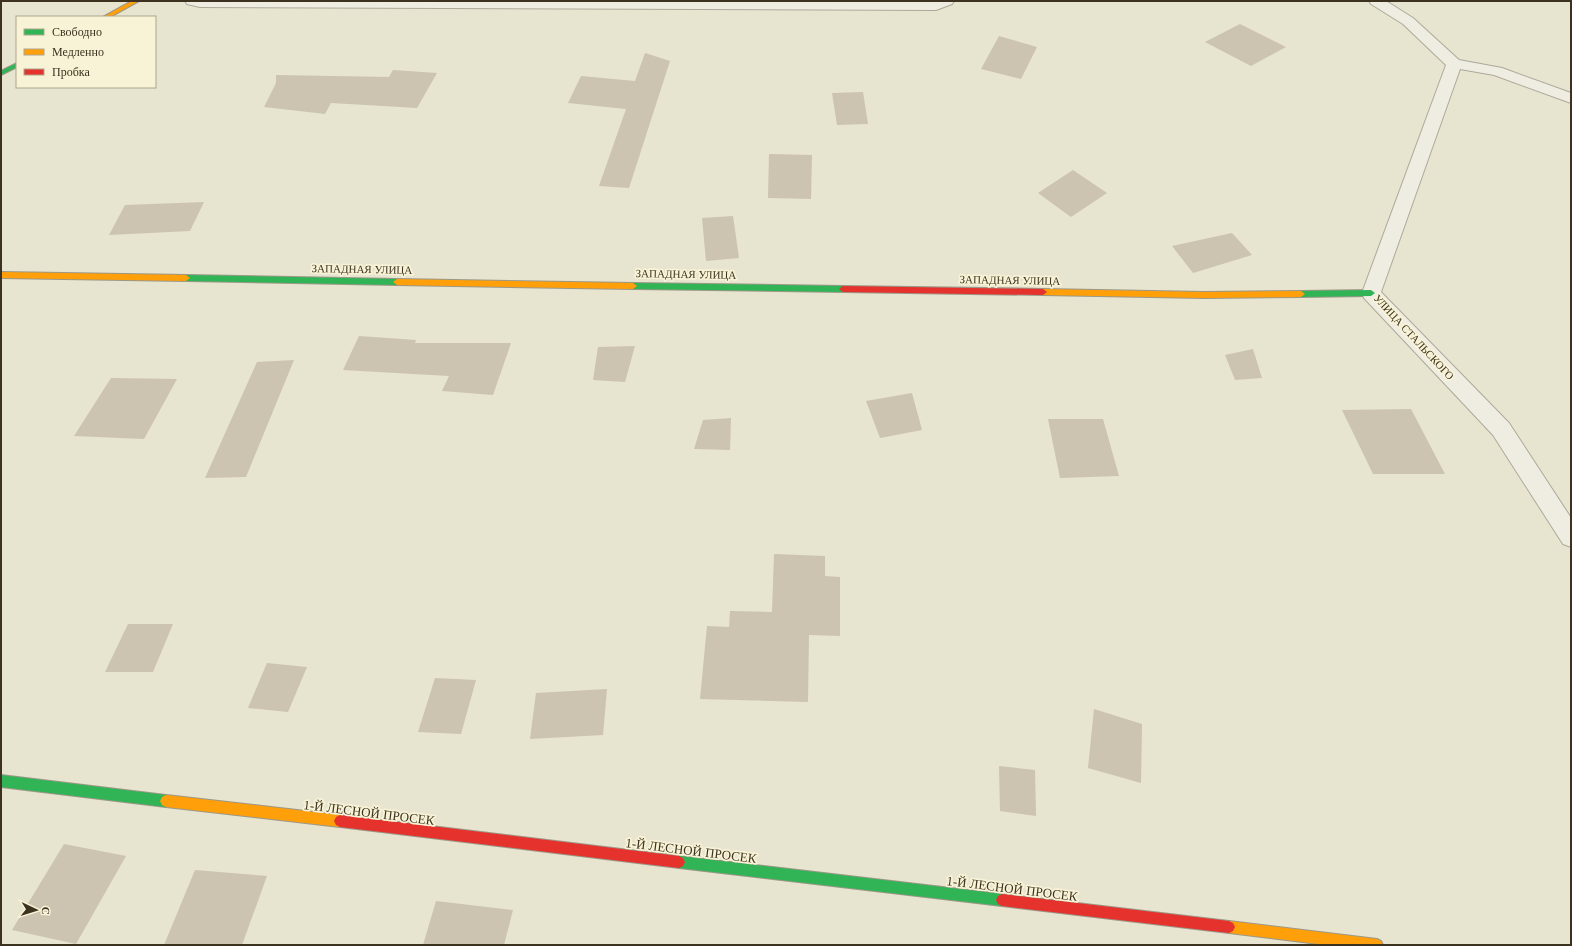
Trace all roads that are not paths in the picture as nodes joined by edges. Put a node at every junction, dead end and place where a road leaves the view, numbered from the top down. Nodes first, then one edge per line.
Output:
1 (136, 1) edge
2 (192, 1) edge
3 (947, 1) edge
4 (1376, 1) edge
5 (108, 16) edge
6 (1454, 64) junction
7 (16, 66) edge
8 (1, 73) edge
9 (1571, 98) edge
10 (1, 275) edge
11 (1371, 293) junction
12 (1571, 537) edge
13 (1, 781) edge
14 (1377, 945) edge

1 - 5 street
2 - 3 street
4 - 6 street
6 - 9 street
6 - 11 street, УЛИЦА СТАЛЬСКОГО
7 - 8 street
10 - 11 street, ЗАПАДНАЯ УЛИЦА
11 - 12 street, УЛИЦА СТАЛЬСКОГО
13 - 14 street, 1-Й ЛЕСНОЙ ПРОСЕК

